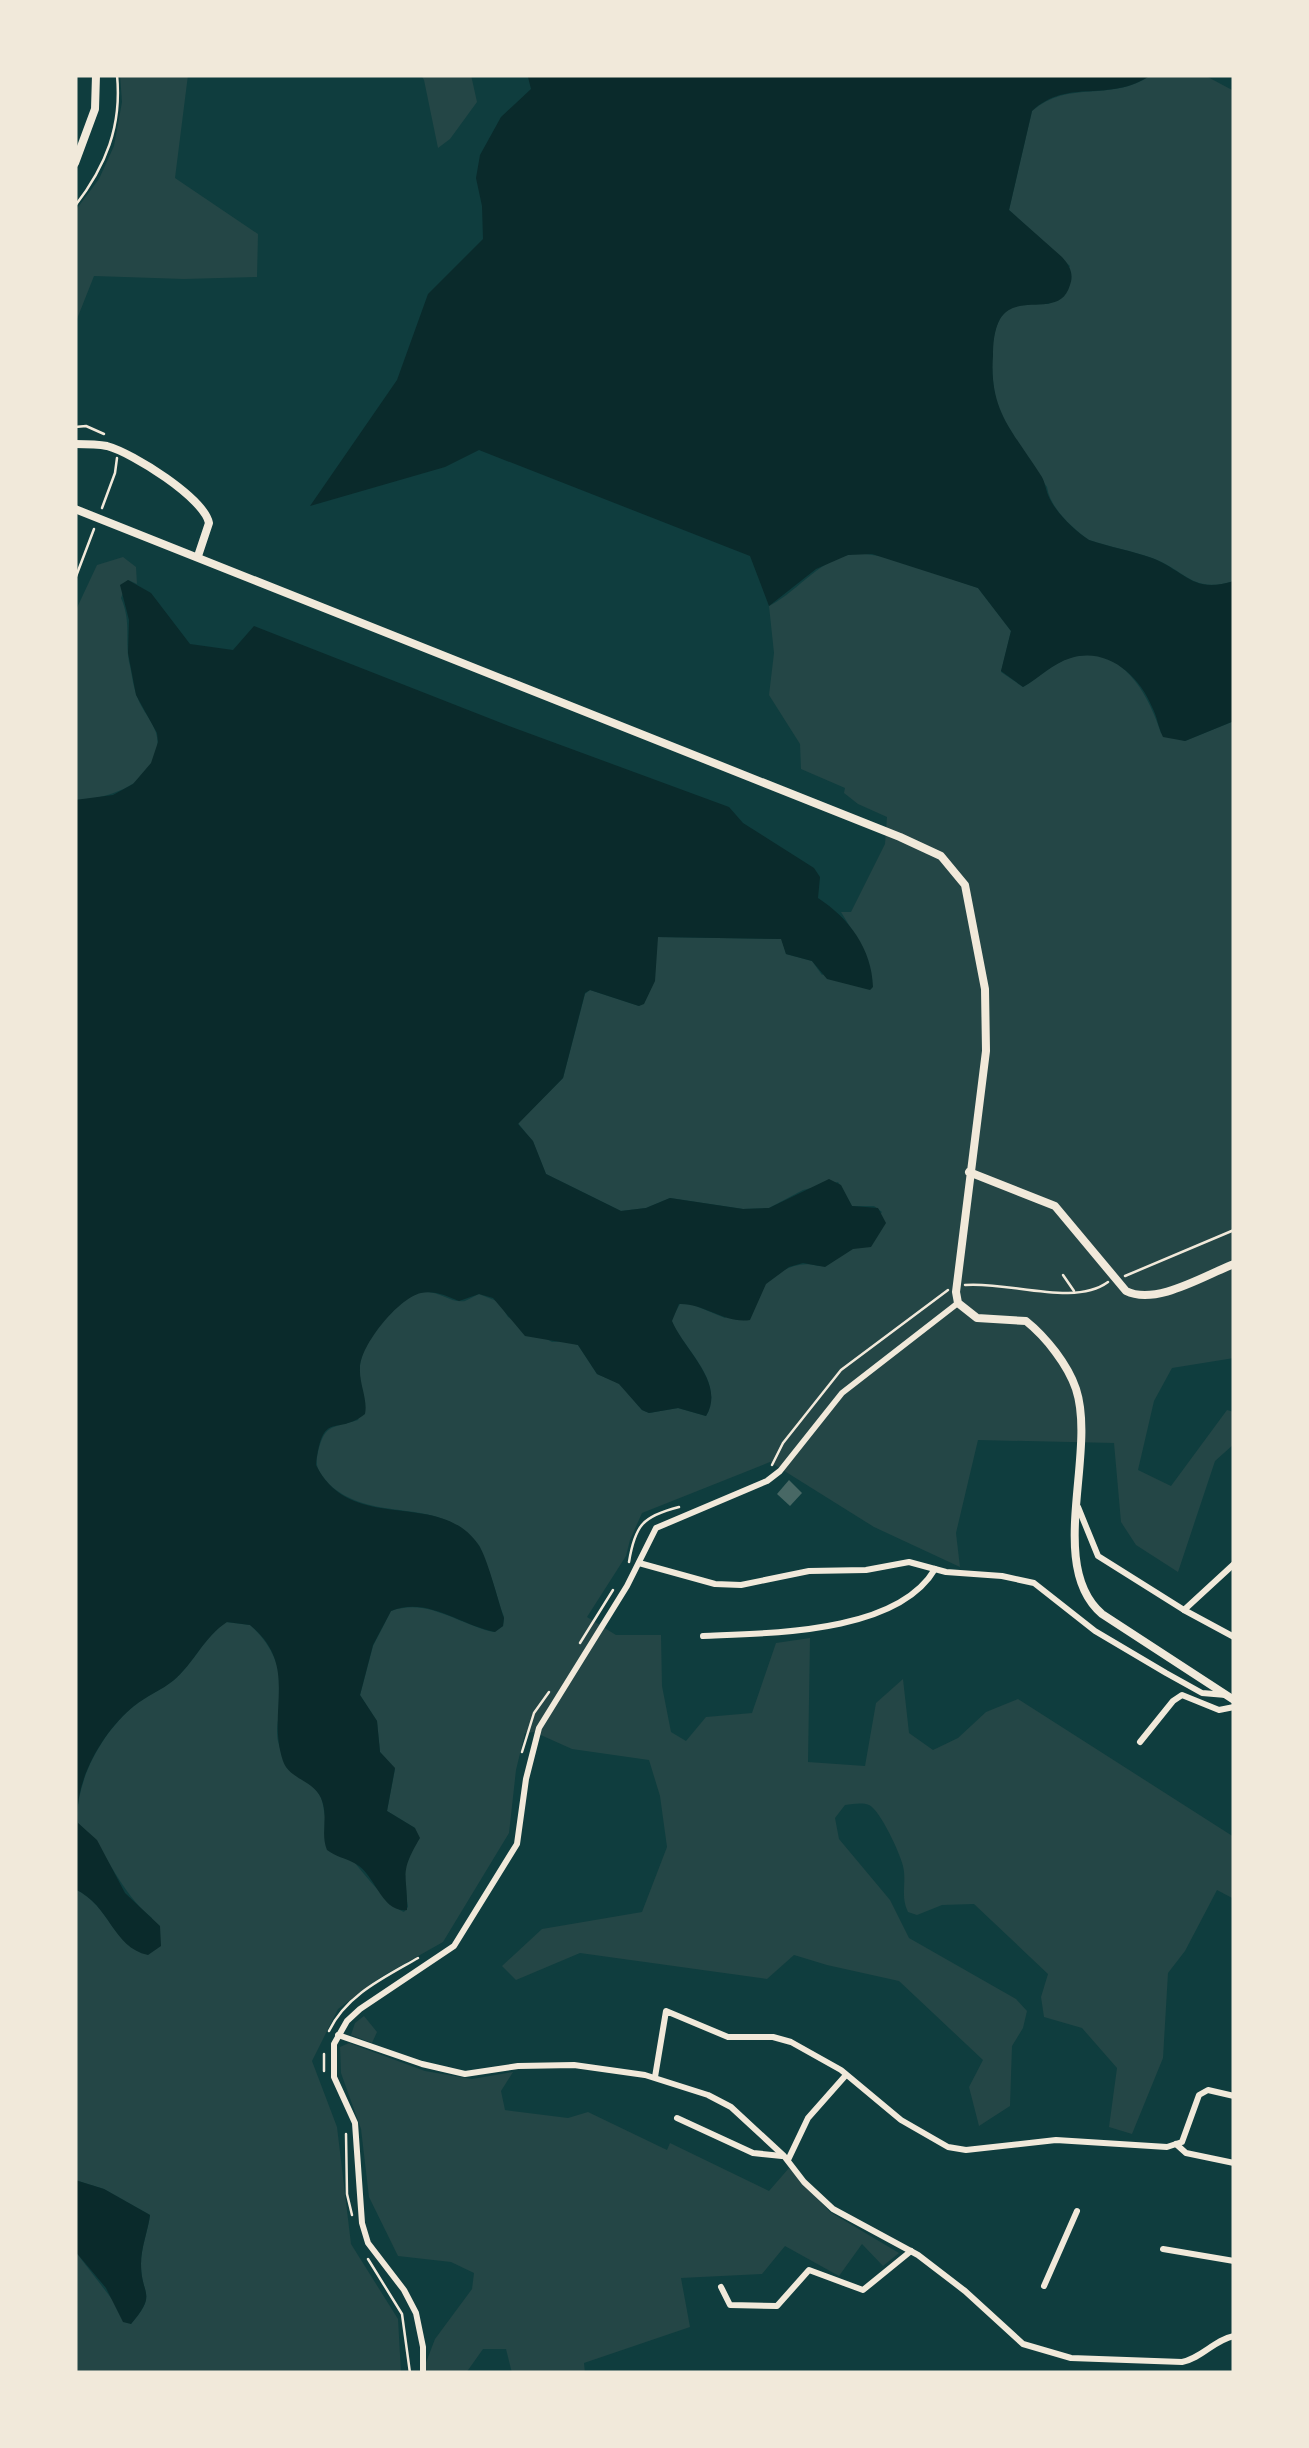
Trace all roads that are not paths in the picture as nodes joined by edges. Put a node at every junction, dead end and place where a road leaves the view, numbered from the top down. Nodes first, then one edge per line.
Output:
1 (96, 75) edge
2 (75, 163) edge
3 (75, 444) edge
4 (75, 509) edge
5 (198, 556) junction
6 (969, 1172) junction
7 (1234, 1264) edge
8 (958, 1303) junction
9 (1077, 1506) junction
10 (639, 1564) junction
11 (1234, 1564) edge
12 (935, 1569) junction
13 (1184, 1610) junction
14 (703, 1636) dead end
15 (1234, 1637) edge
16 (1232, 1701) edge
17 (1140, 1742) dead end
18 (338, 2035) junction
19 (846, 2075) junction
20 (655, 2077) junction
21 (1234, 2096) edge
22 (677, 2118) dead end
23 (1176, 2144) junction
24 (785, 2158) junction
25 (1234, 2163) edge
26 (1077, 2211) dead end
27 (1163, 2249) dead end
28 (911, 2251) junction
29 (1234, 2261) edge
30 (720, 2286) dead end
31 (1044, 2286) dead end
32 (1234, 2326) edge
33 (1234, 2336) edge
34 (423, 2373) edge

1 - 2 street
3 - 5 street
4 - 5 street
5 - 6 street
6 - 7 street
6 - 8 street
8 - 9 street
8 - 10 street
9 - 13 street
9 - 16 street
10 - 12 street
10 - 18 street
11 - 13 street
12 - 14 street
12 - 16 street
13 - 15 street
16 - 17 street
18 - 20 street
18 - 34 street
19 - 20 street
19 - 23 street
19 - 24 street
20 - 24 street
21 - 23 street
22 - 24 street
23 - 25 street
24 - 28 street
26 - 31 street
27 - 29 street
28 - 30 street
28 - 33 street
32 - 33 street

